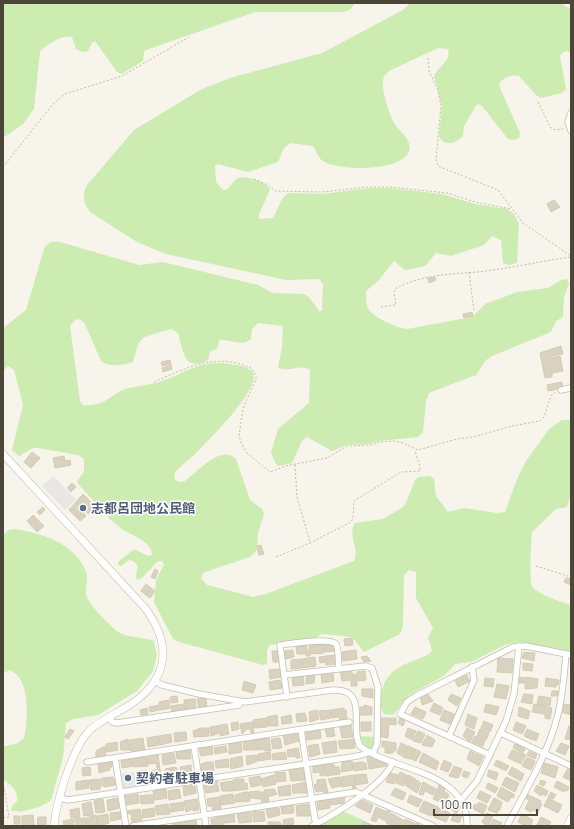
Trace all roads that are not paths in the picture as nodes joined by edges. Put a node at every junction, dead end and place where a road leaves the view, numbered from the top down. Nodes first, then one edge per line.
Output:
1 (571, 113) edge
2 (570, 129) edge
3 (571, 388) edge
4 (561, 390) road end
5 (3, 454) edge
6 (519, 646) junction
7 (569, 654) edge
8 (472, 667) junction
9 (339, 668) junction
10 (284, 675) junction
11 (155, 681) junction
12 (286, 697) junction
13 (240, 702) junction
14 (109, 717) junction
15 (349, 722) dead end
16 (301, 730) junction
17 (501, 733) junction
18 (449, 736) junction
19 (194, 746) junction
20 (371, 753) junction
21 (544, 753) junction
22 (490, 755) junction
23 (115, 758) junction
24 (87, 762) dead end
25 (393, 762) junction
26 (306, 764) junction
27 (571, 766) edge
28 (199, 780) junction
29 (120, 792) junction
30 (362, 794) junction
31 (60, 798) junction
32 (312, 798) junction
33 (461, 800) junction
34 (204, 815) junction
35 (571, 818) edge
36 (314, 825) edge
37 (54, 826) edge
38 (126, 826) edge
39 (132, 826) edge
40 (206, 826) edge
41 (433, 826) edge
42 (467, 826) edge
43 (507, 826) edge
44 (567, 826) edge

1 - 2 street
3 - 4 street
5 - 11 street
6 - 7 street
6 - 8 street
6 - 17 street
7 - 21 street
8 - 18 street
8 - 18 street
9 - 10 street
9 - 10 street
9 - 20 street
10 - 12 street
11 - 13 street
11 - 14 street
12 - 13 street
12 - 20 street
13 - 14 street
14 - 31 street
15 - 16 street
16 - 19 street
16 - 26 street
17 - 21 street
17 - 22 street
18 - 22 street
19 - 23 street
19 - 28 street
20 - 25 street
20 - 26 street
21 - 27 street
21 - 43 street
22 - 33 street
23 - 24 street
23 - 29 street
25 - 30 street
25 - 33 street
26 - 28 street
26 - 32 street
28 - 29 street
28 - 34 street
29 - 31 street
29 - 38 street
30 - 32 street
30 - 36 street
30 - 41 street
31 - 37 street
32 - 34 street
32 - 36 street
33 - 42 street
34 - 39 street
34 - 40 street
35 - 44 street

